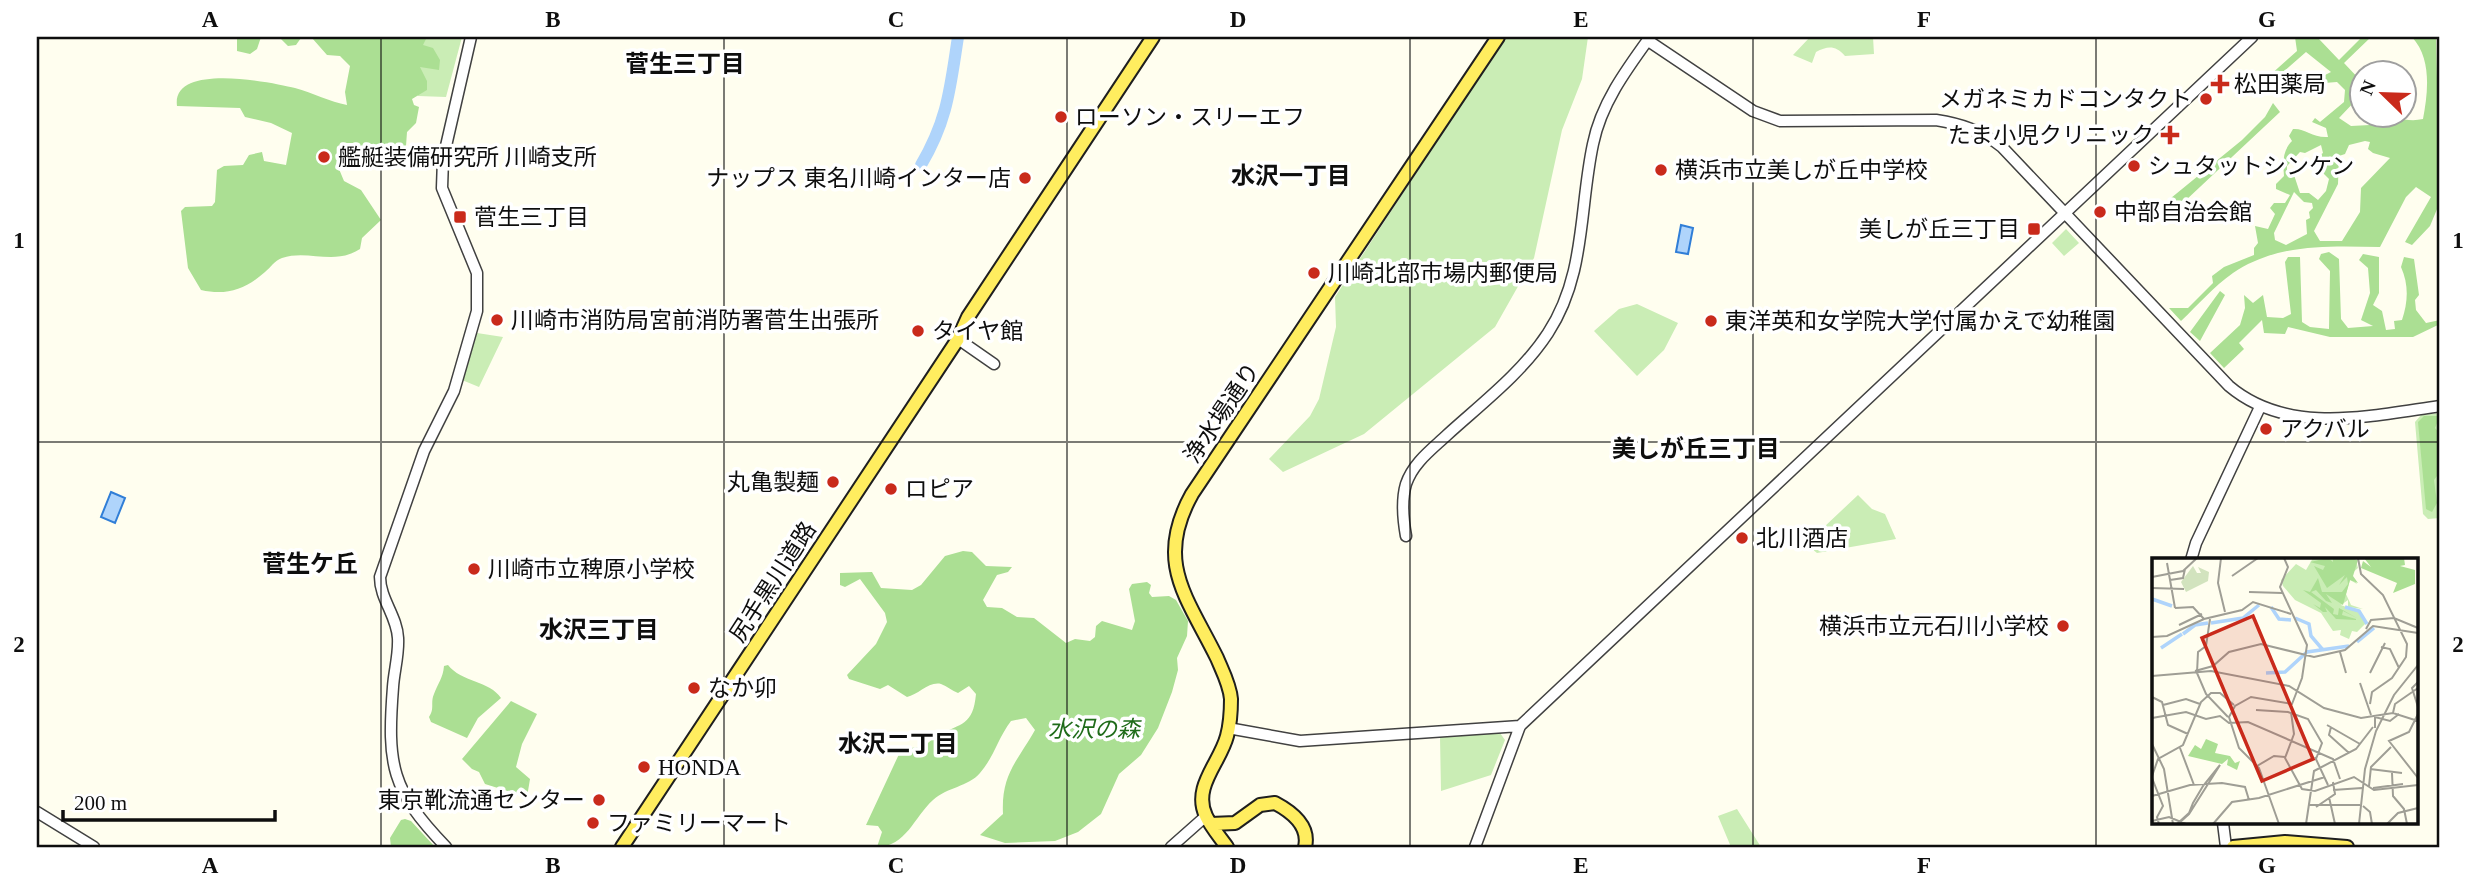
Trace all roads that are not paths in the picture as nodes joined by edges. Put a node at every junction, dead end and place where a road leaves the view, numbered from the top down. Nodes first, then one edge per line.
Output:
1 (471, 37) edge
2 (1153, 37) edge
3 (1162, 37) edge
4 (1498, 37) edge
5 (2252, 37) edge
6 (1648, 38) edge
7 (2064, 213) junction
8 (958, 338) junction
9 (995, 364) dead end
10 (2440, 406) edge
11 (2260, 407) junction
12 (1406, 536) dead end
13 (2192, 558) edge
14 (1520, 726) junction
15 (1228, 728) junction
16 (37, 812) edge
17 (1208, 820) junction
18 (2223, 824) edge
19 (94, 847) edge
20 (446, 847) edge
21 (622, 847) edge
22 (1171, 847) edge
23 (1227, 847) edge
24 (1305, 847) edge
25 (1475, 847) edge
26 (2226, 847) edge
27 (2233, 847) edge
28 (2347, 847) edge

1 - 20 street
2 - 8 main road, 尻手黒川道路
3 - 8 main road, 尻手黒川道路
4 - 15 main road, 浄水場通り
5 - 7 street
6 - 7 street
6 - 12 street
7 - 11 street
7 - 14 street
8 - 9 street
8 - 21 main road, 尻手黒川道路
10 - 11 street
11 - 13 street
14 - 15 street
14 - 25 street
15 - 17 main road, 浄水場通り
16 - 19 street
17 - 22 street
17 - 23 main road
17 - 24 main road
18 - 26 street
27 - 28 main road

